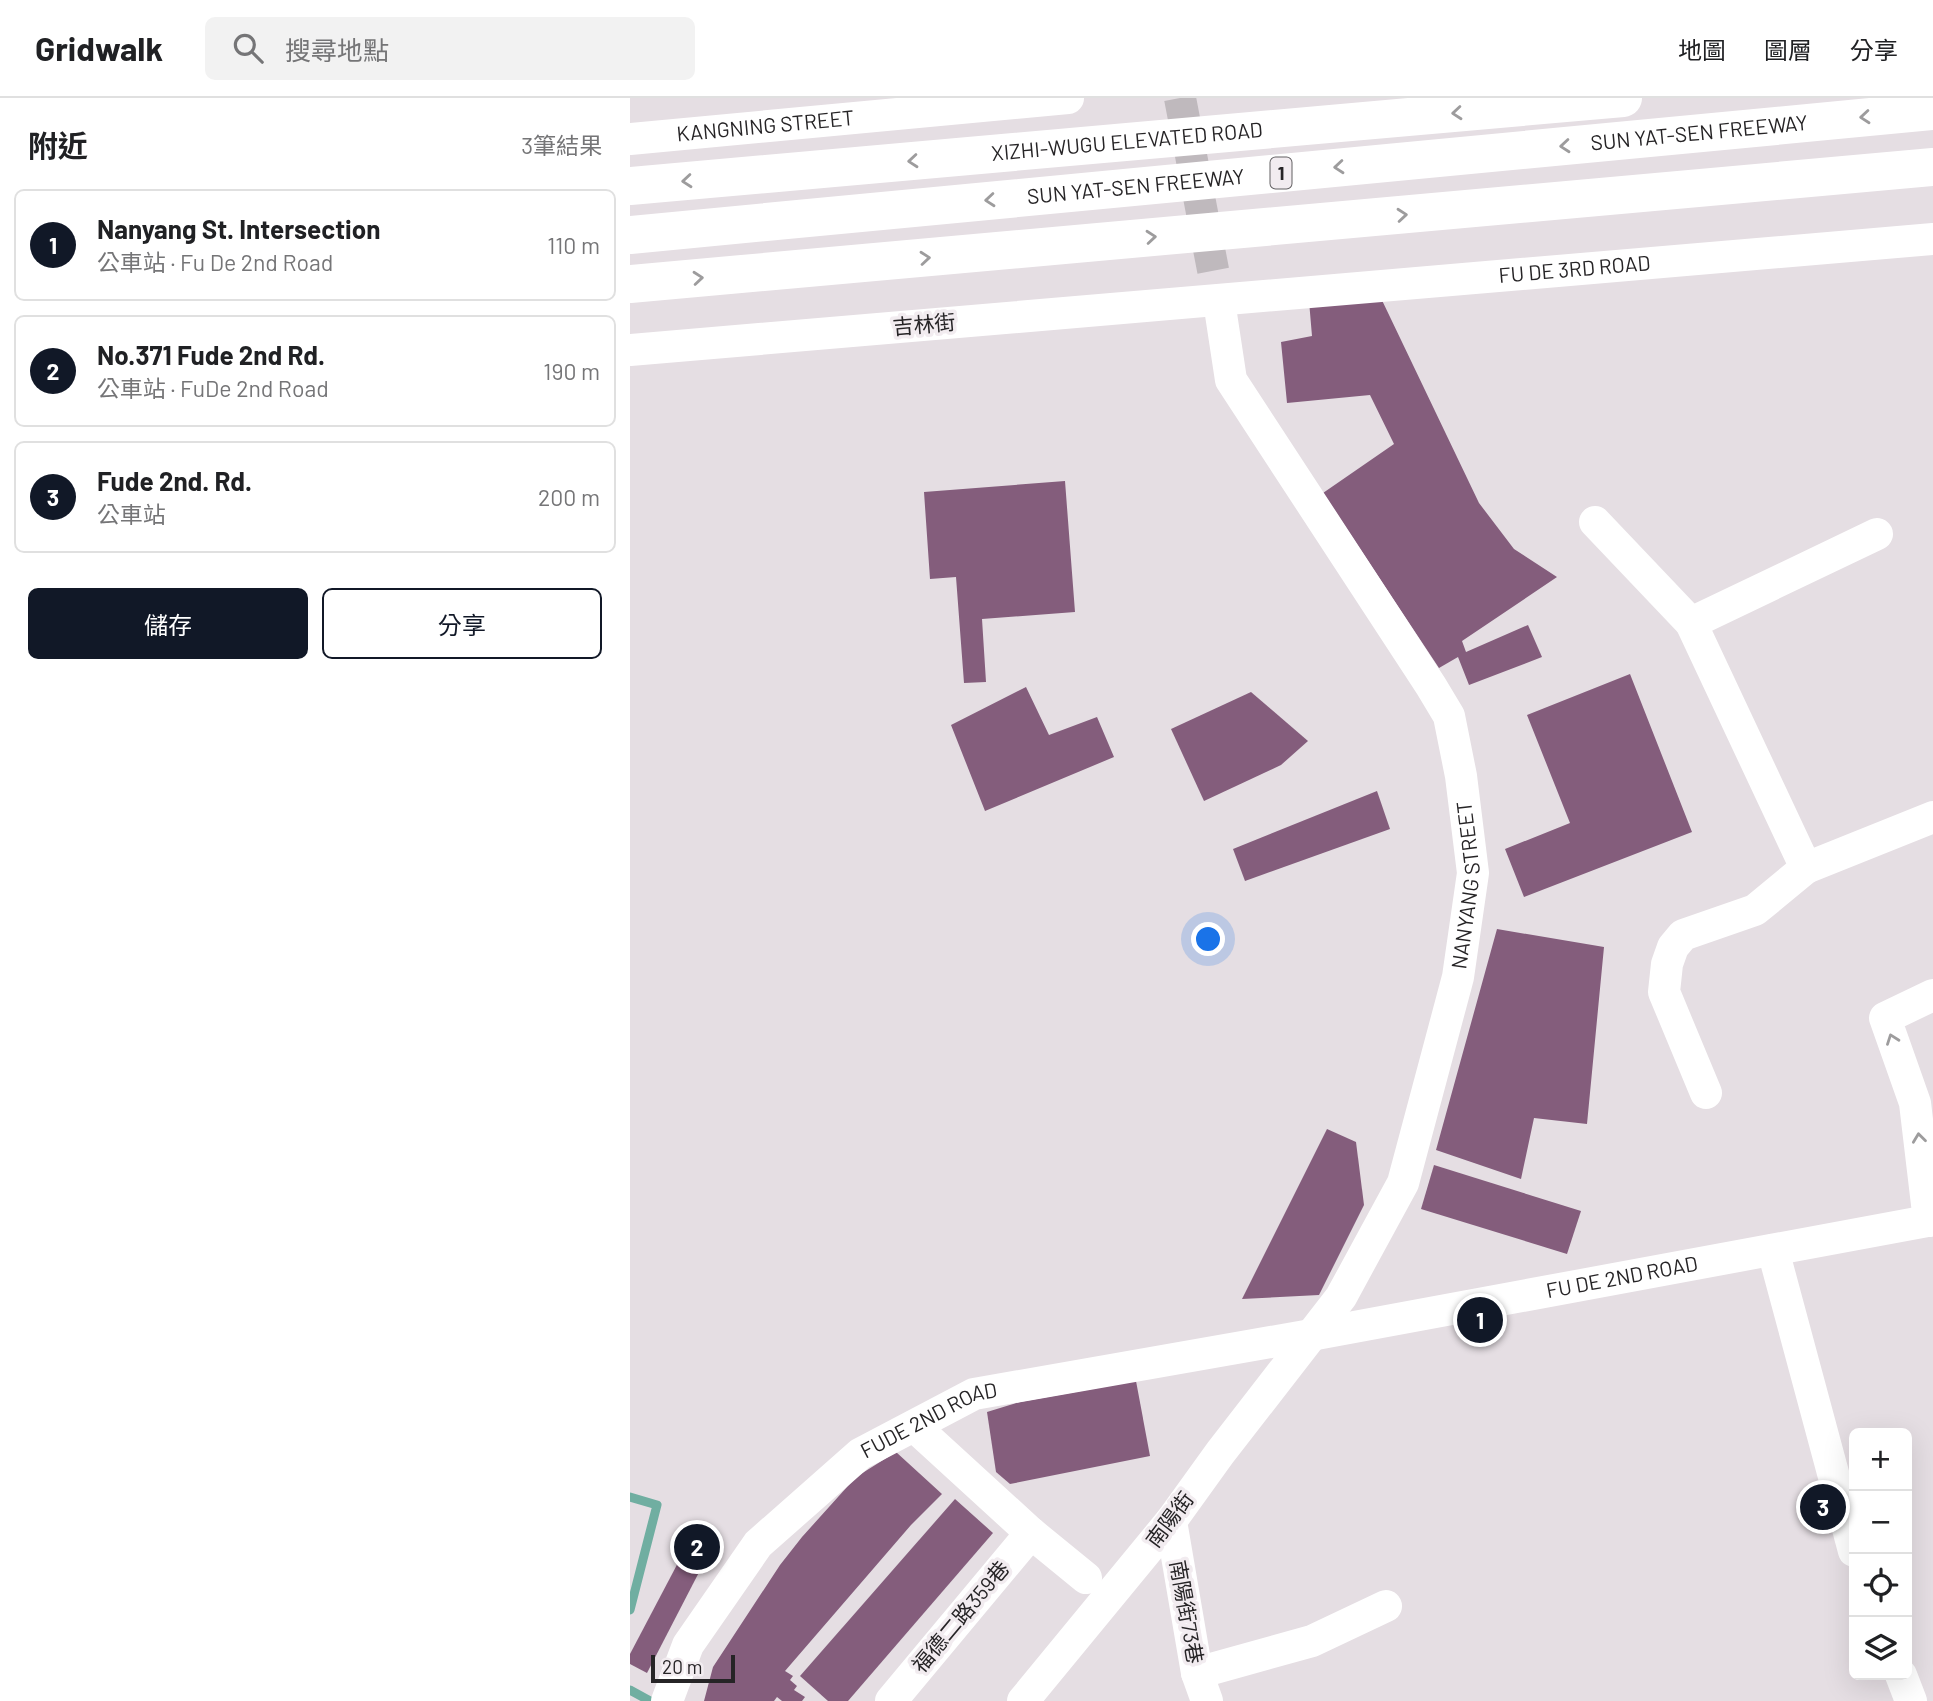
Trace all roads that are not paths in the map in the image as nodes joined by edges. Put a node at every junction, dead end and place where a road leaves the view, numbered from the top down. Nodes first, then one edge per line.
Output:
1 (1068, 98) edge
2 (1623, 98) edge
3 (1022, 100) edge
4 (1933, 111) edge
5 (630, 139) edge
6 (1933, 167) edge
7 (630, 186) edge
8 (630, 235) edge
9 (1933, 239) edge
10 (630, 284) edge
11 (1219, 301) junction
12 (630, 350) edge
13 (1595, 522) dead end
14 (1877, 534) dead end
15 (1690, 623) junction
16 (1933, 817) edge
17 (1806, 868) junction
18 (1933, 995) edge
19 (1706, 1093) dead end
20 (1924, 1102) edge
21 (1931, 1220) edge
22 (1773, 1250) junction
23 (1311, 1335) junction
24 (914, 1426) junction
25 (1171, 1521) junction
26 (1031, 1532) junction
27 (1849, 1532) edge
28 (1086, 1578) dead end
29 (1386, 1606) dead end
30 (1903, 1680) edge
31 (1202, 1687) edge
32 (669, 1696) edge
33 (891, 1701) edge
34 (1023, 1701) edge
35 (1911, 1701) edge

1 - 3 street, KANGNING STREET
2 -> 7 highway, XIZHI-WUGU ELEVATED ROAD / 1
3 - 5 street, KANGNING STREET
4 -> 8 highway, SUN YAT-SEN FREEWAY / 1
10 -> 6 highway
9 - 11 street, FU DE 3RD ROAD
11 - 12 street, 吉林街
11 - 23 street, NANYANG STREET
13 - 15 street
14 - 15 street
15 - 17 street
16 - 17 street
17 - 19 street
20 -> 18 street
21 -> 20 street
21 - 22 street, FU DE 2ND ROAD
22 - 23 street, FU DE 2ND ROAD
22 - 27 street
23 - 24 street, FUDE 2ND ROAD
23 - 25 street, 南陽街
24 - 26 street
24 - 32 street, FUDE 2ND ROAD
25 - 31 street, 南陽街73巷
25 - 34 street, 南陽街
26 - 28 street
26 - 33 street, 福德二路359巷
29 - 31 street
30 - 35 street

